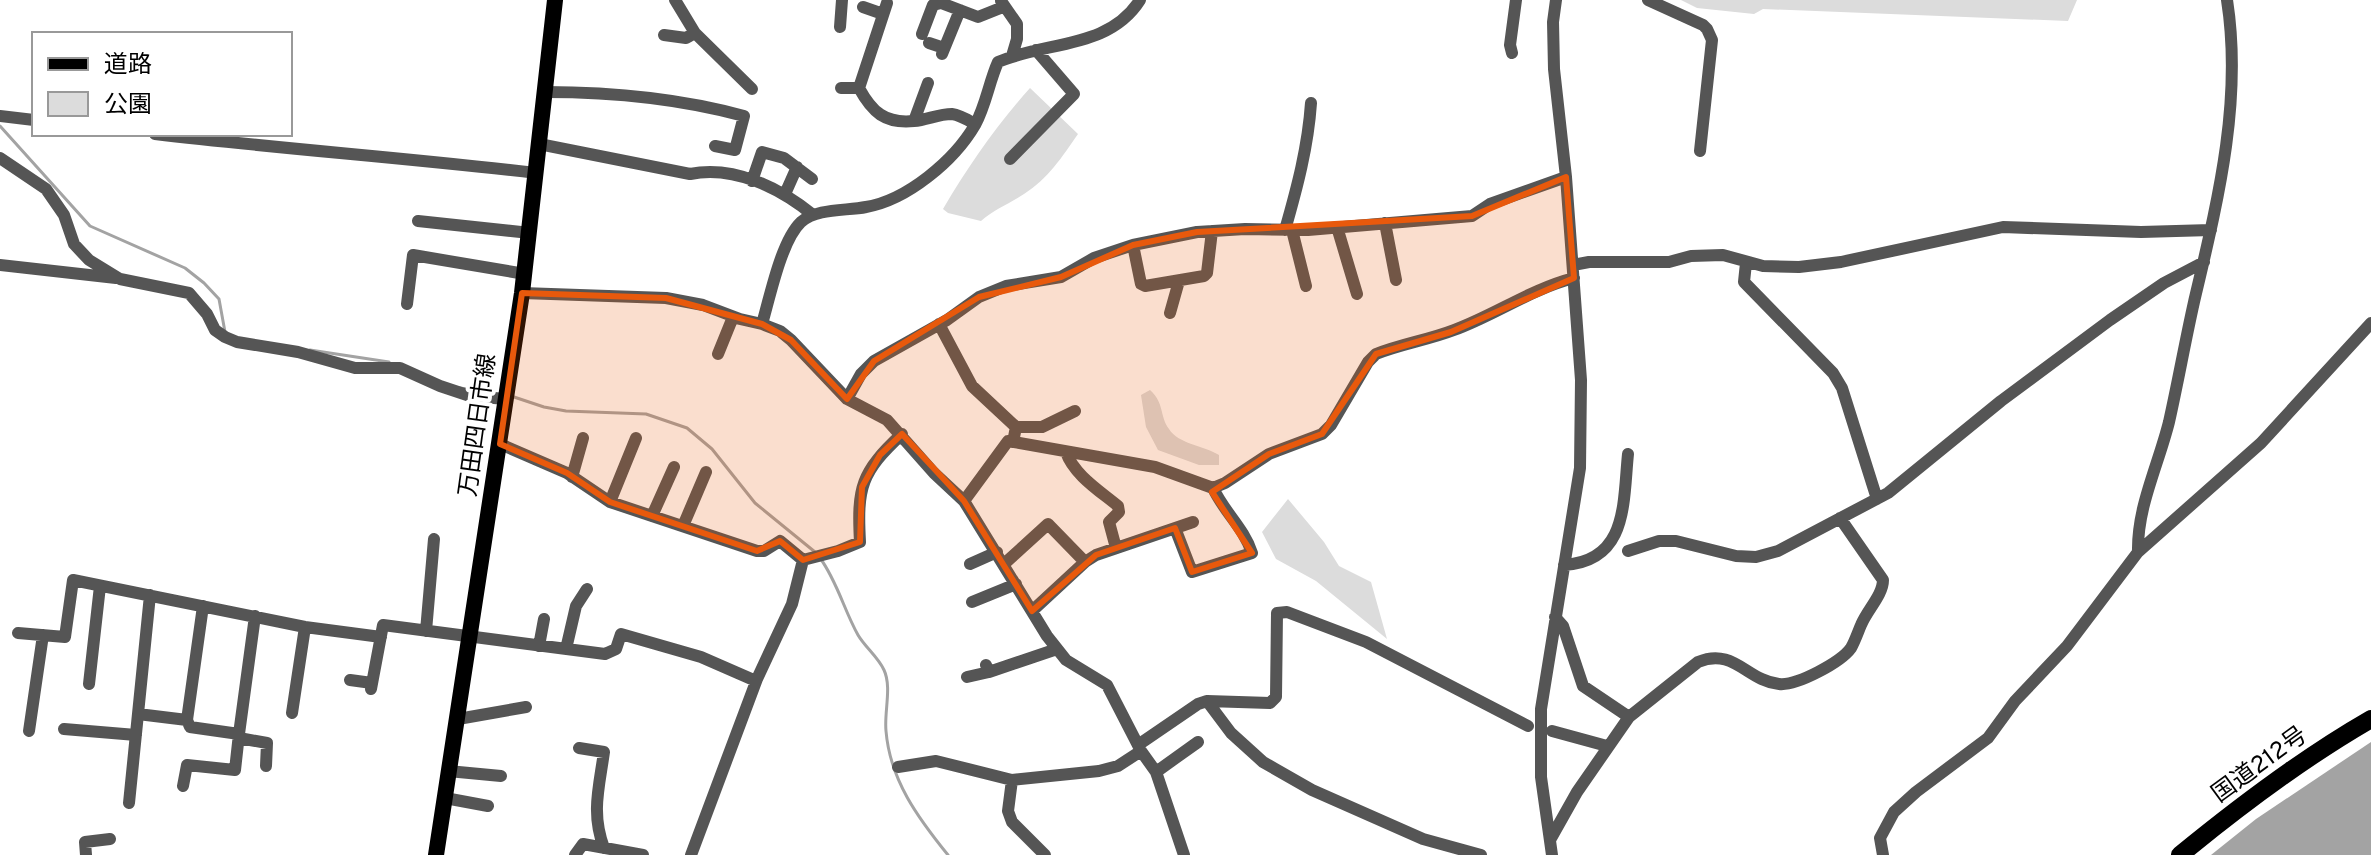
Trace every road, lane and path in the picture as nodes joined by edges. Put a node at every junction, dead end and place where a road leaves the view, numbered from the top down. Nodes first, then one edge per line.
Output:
1 (555, 0) edge
2 (675, 0) edge
3 (842, 0) edge
4 (1140, 0) edge
5 (1516, 0) edge
6 (1556, 0) edge
7 (1648, 0) edge
8 (2227, 0) edge
9 (1002, 4) edge
10 (863, 7) dead end
11 (960, 10) junction
12 (840, 27) dead end
13 (695, 33) junction
14 (664, 35) dead end
15 (1036, 50) junction
16 (1512, 53) dead end
17 (1012, 56) junction
18 (928, 83) dead end
19 (841, 88) dead end
20 (859, 88) junction
21 (752, 89) dead end
22 (545, 92) junction
23 (1311, 103) dead end
24 (0, 116) edge
25 (32, 120) edge
26 (914, 121) junction
27 (975, 124) junction
28 (170, 136) edge
29 (539, 144) junction
30 (715, 146) dead end
31 (1700, 151) dead end
32 (0, 158) edge
33 (1010, 159) dead end
34 (797, 167) junction
35 (536, 173) junction
36 (1566, 177) junction
37 (812, 179) dead end
38 (752, 181) junction
39 (785, 194) junction
40 (813, 215) junction
41 (418, 221) dead end
42 (1385, 223) junction
43 (1337, 227) junction
44 (1289, 230) junction
45 (2211, 230) junction
46 (1212, 231) junction
47 (530, 233) junction
48 (1133, 245) junction
49 (2204, 262) junction
50 (1746, 263) junction
51 (0, 265) edge
52 (1574, 271) junction
53 (525, 274) junction
54 (120, 279) junction
55 (1396, 280) dead end
56 (1179, 281) junction
57 (1306, 286) dead end
58 (522, 293) junction
59 (1357, 294) dead end
60 (407, 304) dead end
61 (1170, 313) dead end
62 (733, 317) junction
63 (2371, 323) edge
64 (762, 324) junction
65 (939, 324) junction
66 (718, 354) dead end
67 (506, 399) junction
68 (847, 399) junction
69 (1075, 411) dead end
70 (1016, 427) junction
71 (902, 434) junction
72 (583, 438) dead end
73 (636, 438) dead end
74 (1013, 442) junction
75 (500, 444) junction
76 (1066, 452) junction
77 (1628, 454) dead end
78 (674, 467) dead end
79 (706, 472) dead end
80 (572, 477) junction
81 (1213, 488) junction
82 (1877, 499) junction
83 (964, 501) junction
84 (610, 502) junction
85 (652, 516) junction
86 (1840, 518) junction
87 (1193, 522) dead end
88 (683, 526) junction
89 (1175, 528) junction
90 (434, 539) dead end
91 (1116, 548) junction
92 (1628, 551) dead end
93 (997, 552) junction
94 (2138, 552) junction
95 (803, 560) junction
96 (1085, 562) junction
97 (970, 564) dead end
98 (1004, 564) junction
99 (1564, 565) junction
100 (1016, 584) junction
101 (100, 586) junction
102 (587, 589) dead end
103 (150, 595) junction
104 (972, 602) dead end
105 (203, 606) junction
106 (1032, 611) junction
107 (255, 616) junction
108 (1555, 617) junction
109 (544, 619) dead end
110 (305, 627) junction
111 (426, 631) junction
112 (18, 633) dead end
113 (43, 635) junction
114 (381, 637) junction
115 (470, 637) junction
116 (539, 646) junction
117 (566, 649) junction
118 (1057, 649) junction
119 (967, 677) dead end
120 (350, 680) dead end
121 (756, 681) junction
122 (89, 684) dead end
123 (1207, 701) junction
124 (526, 707) dead end
125 (292, 713) dead end
126 (138, 714) junction
127 (1629, 717) junction
128 (458, 719) junction
129 (2371, 719) edge
130 (187, 720) junction
131 (1528, 726) dead end
132 (64, 729) dead end
133 (29, 731) dead end
134 (1552, 731) dead end
135 (136, 735) junction
136 (239, 736) junction
137 (1198, 742) dead end
138 (1607, 746) junction
139 (579, 748) dead end
140 (1140, 748) junction
141 (266, 766) dead end
142 (898, 767) dead end
143 (448, 771) junction
144 (1156, 772) junction
145 (501, 776) dead end
146 (1012, 780) junction
147 (183, 786) dead end
148 (445, 798) junction
149 (129, 803) dead end
150 (488, 806) dead end
151 (110, 839) dead end
152 (1550, 840) junction
153 (604, 848) junction
154 (86, 855) edge
155 (436, 855) edge
156 (575, 855) edge
157 (643, 855) edge
158 (691, 855) edge
159 (1045, 855) edge
160 (1184, 855) edge
161 (1481, 855) edge
162 (1552, 855) edge
163 (1883, 855) edge
164 (2180, 855) edge

1 - 22 main road, 万田四日市線
2 - 13 street
3 - 12 street
4 - 15 street
5 - 16 street
6 - 36 street
7 - 31 street
8 - 45 street
9 - 11 street
9 - 17 street
10 - 20 street
11 - 11 street
13 - 14 street
13 - 21 street
15 - 17 street
15 - 33 street
17 - 27 street
18 - 26 street
19 - 20 street
20 - 26 street
22 - 29 main road, 万田四日市線
22 - 30 street
23 - 44 street
24 - 25 street
26 - 27 street
27 - 40 street
28 - 35 street
29 - 35 main road, 万田四日市線
29 - 38 street
32 - 54 street
34 - 37 street
34 - 38 street
34 - 39 street
35 - 47 main road, 万田四日市線
36 - 42 street
36 - 52 street
38 - 39 street
39 - 40 street
40 - 64 street
41 - 47 street
42 - 43 street
42 - 55 street
43 - 44 street
43 - 59 street
44 - 46 street
44 - 57 street
45 - 49 street
45 - 50 street
46 - 48 street
46 - 56 street
47 - 53 main road, 万田四日市線
48 - 56 street
48 - 65 street
49 - 82 street
49 - 94 street
50 - 52 street
50 - 82 street
51 - 54 street
52 - 81 street
52 - 99 street
53 - 58 main road, 万田四日市線
53 - 60 street
54 - 67 street
56 - 61 street
58 - 62 street
58 - 67 main road, 万田四日市線
62 - 64 street
62 - 66 street
63 - 94 street
64 - 68 street
65 - 68 street
65 - 70 street
67 - 75 main road, 万田四日市線
68 - 71 street
69 - 70 street
70 - 74 street
71 - 83 street
71 - 95 street
72 - 80 street
73 - 84 street
74 - 76 street
74 - 83 street
75 - 80 street
75 - 115 main road, 万田四日市線
76 - 81 street
76 - 91 street
77 - 99 street
78 - 85 street
79 - 88 street
80 - 84 street
81 - 89 street
82 - 86 street
83 - 93 street
84 - 85 street
85 - 88 street
86 - 92 street
86 - 127 street
87 - 89 street
88 - 95 street
89 - 91 street
90 - 111 street
91 - 96 street
93 - 97 street
93 - 98 street
94 - 163 street
95 - 121 street
96 - 98 street
96 - 106 street
98 - 100 street
99 - 108 street
100 - 104 street
100 - 106 street
101 - 103 street
101 - 113 street
101 - 122 street
102 - 117 street
103 - 105 street
103 - 126 street
105 - 107 street
105 - 130 street
106 - 118 street
107 - 110 street
107 - 136 street
108 - 127 street
108 - 152 street
109 - 116 street
110 - 114 street
110 - 125 street
111 - 114 street
111 - 115 street
112 - 113 street
113 - 133 street
114 - 120 street
115 - 116 street
115 - 128 main road, 万田四日市線
116 - 117 street
117 - 121 street
118 - 119 street
118 - 140 street
121 - 158 street
123 - 131 street
123 - 140 street
123 - 161 street
124 - 128 street
126 - 130 street
126 - 135 street
127 - 138 street
128 - 143 main road, 万田四日市線
129 - 164 highway, 国道212号
130 - 136 street
132 - 135 street
134 - 138 street
135 - 149 street
136 - 141 street
136 - 147 street
137 - 144 street
138 - 152 street
139 - 153 street
140 - 144 street
140 - 146 street
142 - 146 street
143 - 145 street
143 - 148 main road, 万田四日市線
144 - 160 street
146 - 159 street
148 - 150 street
148 - 155 main road, 万田四日市線
151 - 154 street
152 - 162 street
153 - 156 street
153 - 157 street

